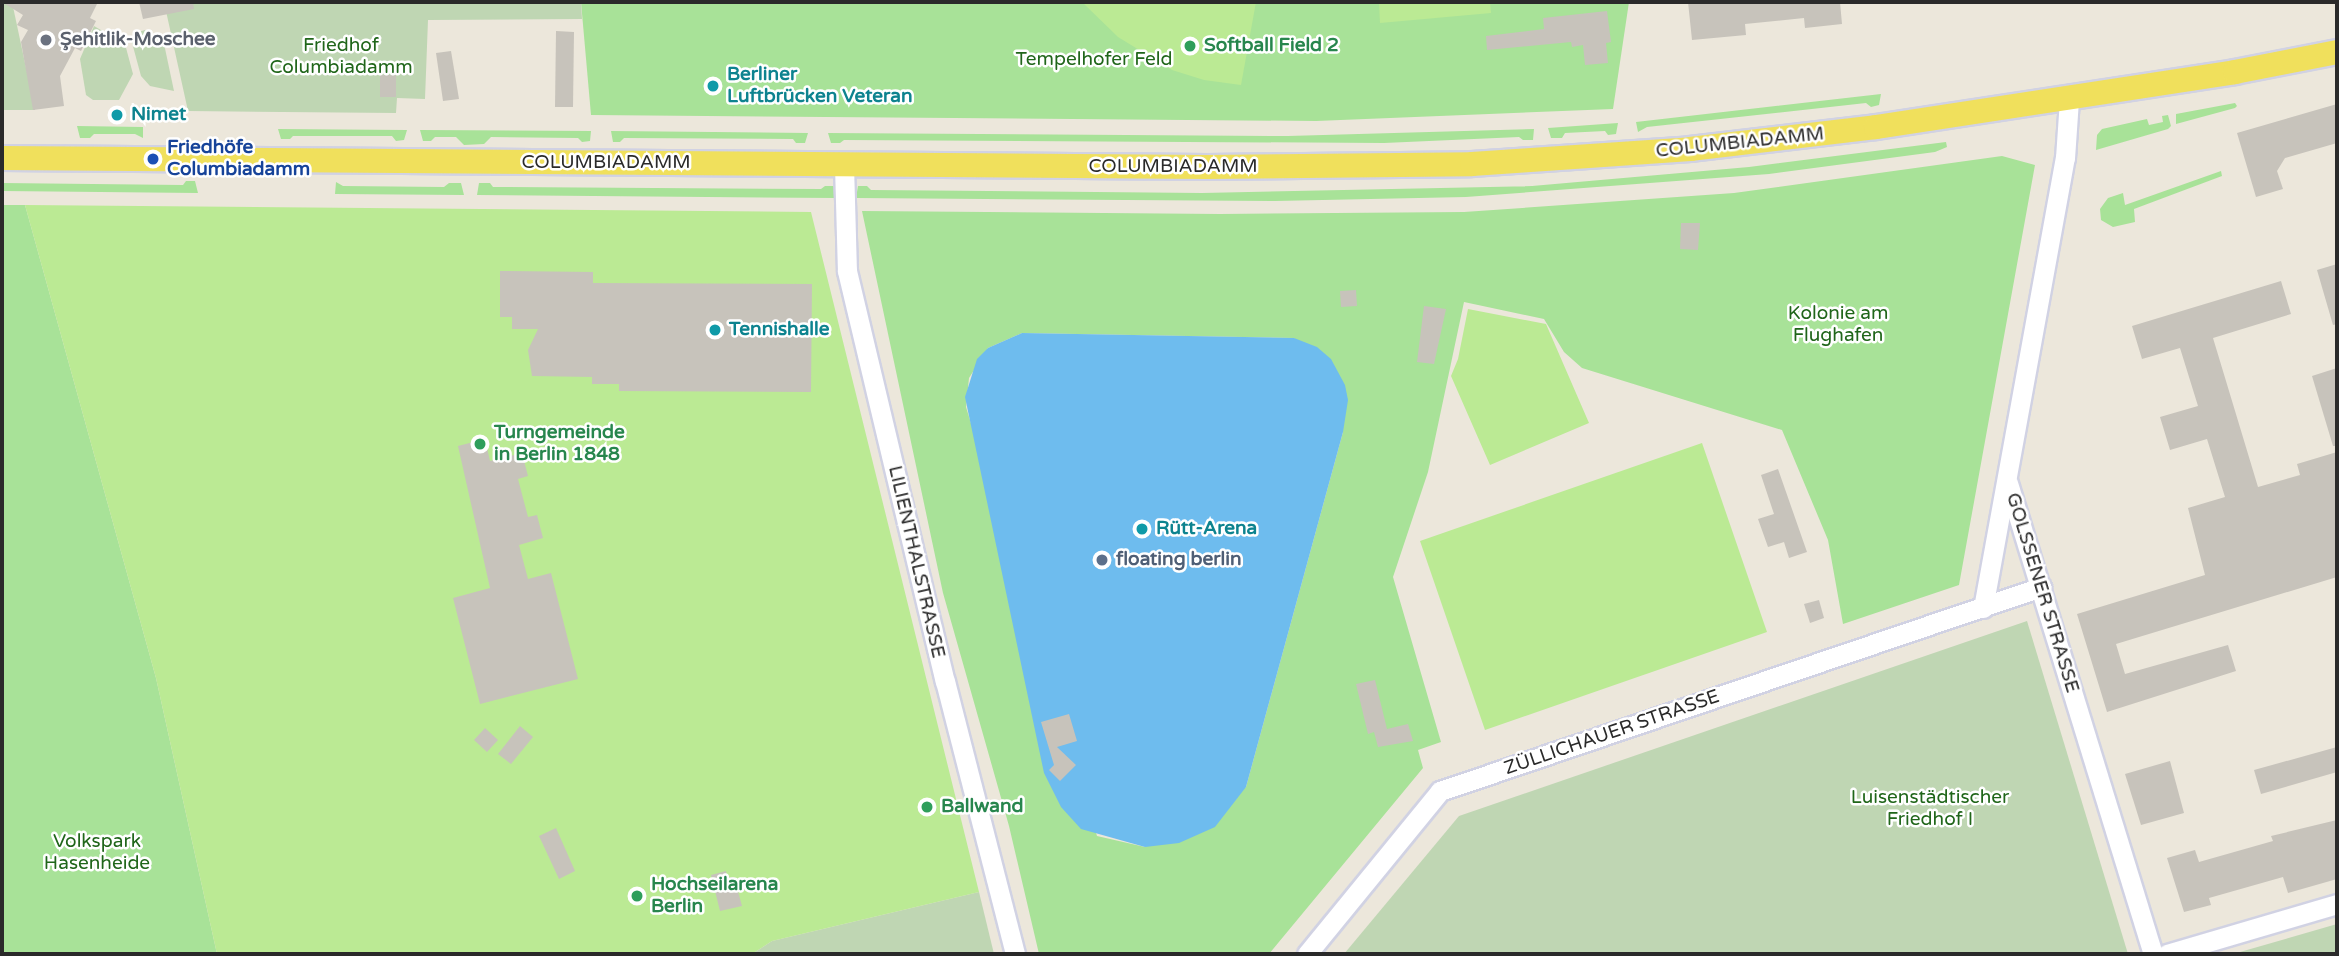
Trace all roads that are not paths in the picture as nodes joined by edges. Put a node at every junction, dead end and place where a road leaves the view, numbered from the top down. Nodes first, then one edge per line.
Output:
1 (2337, 52) edge
2 (2069, 99) junction
3 (2, 158) edge
4 (844, 165) junction
5 (2008, 482) junction
6 (2041, 587) junction
7 (1983, 608) junction
8 (2337, 904) edge
9 (1015, 954) edge
10 (1307, 954) edge
11 (2153, 954) edge
12 (2168, 954) edge

1 - 2 main road, COLUMBIADAMM
2 - 4 main road, COLUMBIADAMM
2 - 5 street, GOLSSENER STRASSE
3 - 4 main road, COLUMBIADAMM
4 - 9 street, LILIENTHALSTRASSE
5 - 6 street, GOLSSENER STRASSE
5 - 7 street
6 - 7 street, ZÜLLICHAUER STRASSE
6 - 11 street, GOLSSENER STRASSE
7 - 10 street, ZÜLLICHAUER STRASSE
8 - 12 street

